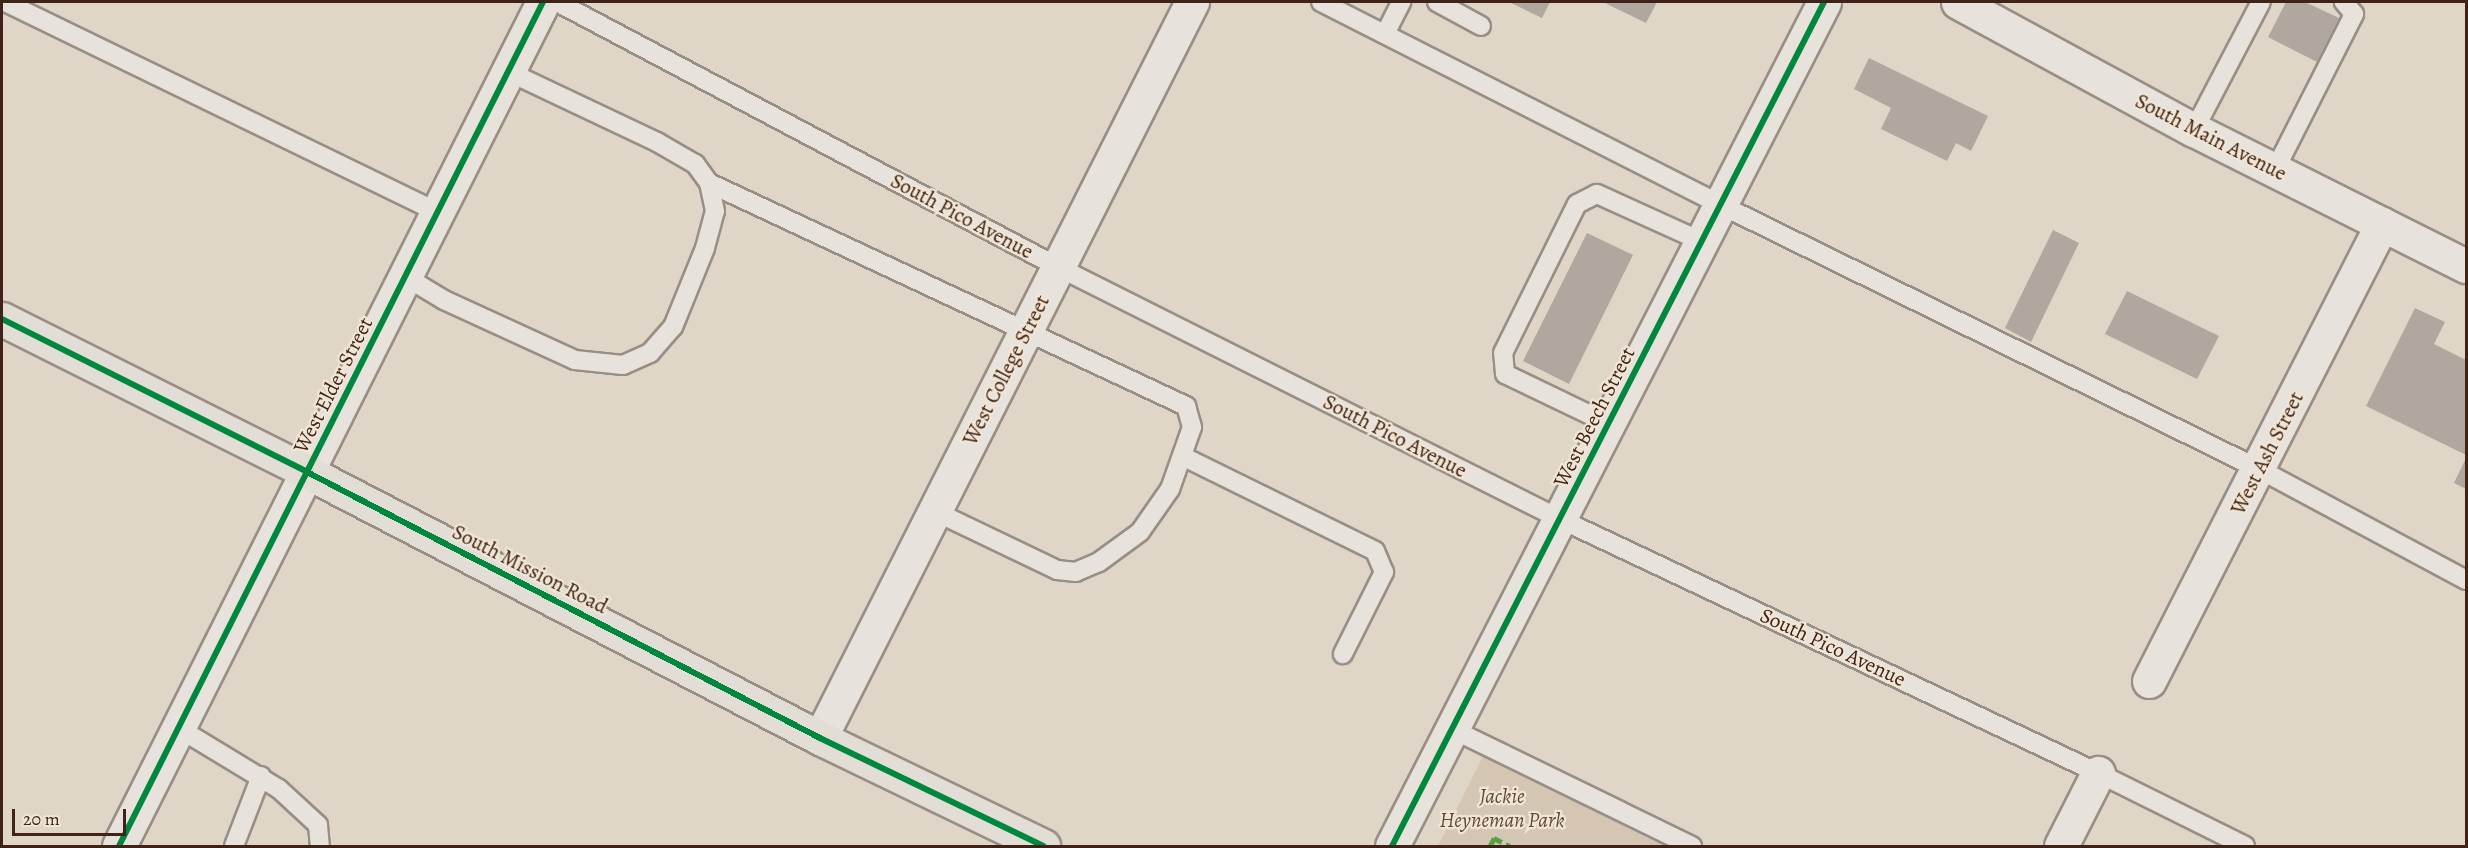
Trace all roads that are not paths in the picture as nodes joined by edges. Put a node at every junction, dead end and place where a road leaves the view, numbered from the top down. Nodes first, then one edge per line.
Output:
1 (5, 2) edge
2 (543, 2) edge
3 (557, 2) edge
4 (1192, 2) edge
5 (1321, 2) edge
6 (1401, 2) edge
7 (1437, 2) edge
8 (1824, 2) edge
9 (2261, 2) edge
10 (2344, 2) edge
11 (1967, 3) edge
12 (1482, 26) dead end
13 (1384, 34) junction
14 (507, 71) junction
15 (2194, 130) junction
16 (2275, 171) junction
17 (709, 183) junction
18 (1721, 205) junction
19 (438, 212) junction
20 (2382, 224) junction
21 (1702, 242) junction
22 (2466, 266) edge
23 (1058, 267) junction
24 (406, 277) junction
25 (2, 320) edge
26 (1024, 332) junction
27 (1609, 424) junction
28 (1182, 456) junction
29 (2259, 469) junction
30 (307, 472) junction
31 (934, 511) junction
32 (1560, 519) junction
33 (2466, 580) edge
34 (1343, 654) dead end
35 (2149, 681) dead end
36 (180, 729) junction
37 (1452, 729) junction
38 (820, 738) junction
39 (2098, 773) junction
40 (261, 776) junction
41 (1038, 845) edge
42 (119, 846) edge
43 (234, 846) edge
44 (320, 846) edge
45 (1392, 846) edge
46 (1692, 846) edge
47 (2061, 846) edge
48 (2245, 846) edge

1 - 19 lane
2 - 14 street, West Elder Street
3 - 23 lane, South Pico Avenue
4 - 23 street, West College Street
5 - 13 lane
6 - 13 lane
7 - 12 lane
8 - 18 street, West Beech Street
9 - 15 lane
10 - 16 lane
11 - 15 street, South Main Avenue
13 - 18 lane
14 - 17 lane
14 - 19 street, West Elder Street
15 - 16 street, South Main Avenue
16 - 20 street, South Main Avenue
17 - 24 lane
17 - 26 lane
18 - 21 street, West Beech Street
18 - 29 lane
19 - 24 street, West Elder Street
20 - 22 street, South Main Avenue
20 - 29 street, West Ash Street
21 - 27 street, West Beech Street
21 - 27 lane
23 - 26 street, West College Street
23 - 32 lane, South Pico Avenue
24 - 30 street, West Elder Street
25 - 30 main road, South Mission Road
26 - 28 lane
26 - 31 street, West College Street
27 - 32 street, West Beech Street
28 - 31 lane
28 - 34 lane
29 - 33 lane
29 - 35 street, West Ash Street
30 - 36 street, West Elder Street
30 - 38 main road, South Mission Road
31 - 38 street, West College Street
32 - 37 street, West Beech Street
32 - 39 lane, South Pico Avenue
36 - 40 lane
36 - 42 street, West Elder Street
37 - 45 street, West Beech Street
37 - 46 lane
38 - 41 main road, South Mission Road
39 - 47 street
39 - 48 lane, South Pico Avenue
40 - 43 lane
40 - 44 lane

